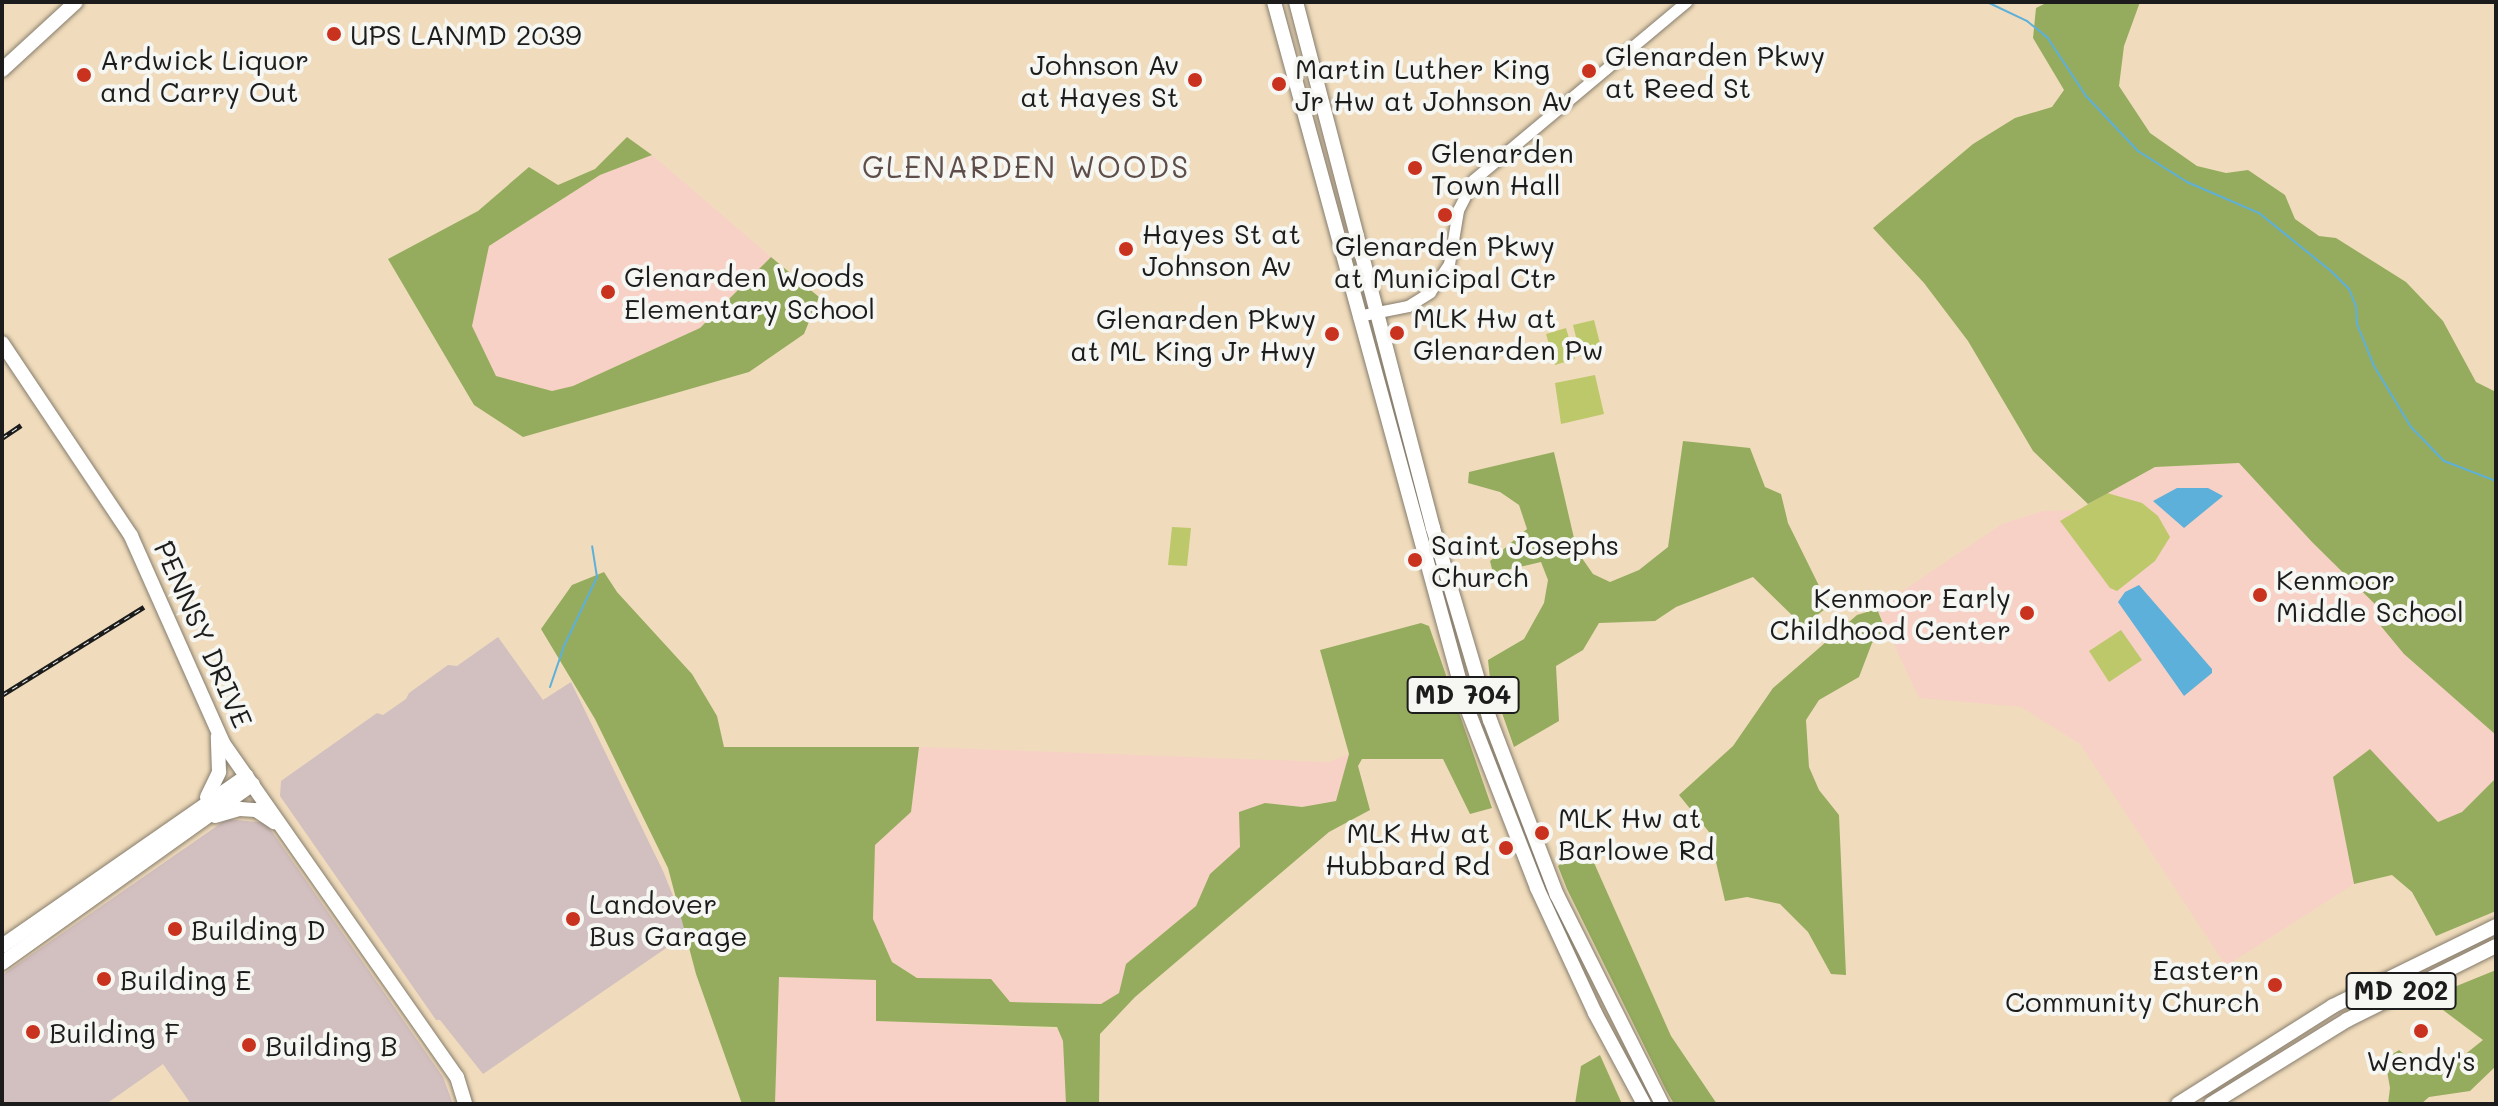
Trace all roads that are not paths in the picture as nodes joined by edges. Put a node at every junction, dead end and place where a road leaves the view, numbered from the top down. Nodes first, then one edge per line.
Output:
1 (76, 2) edge
2 (1274, 2) edge
3 (1296, 2) edge
4 (1686, 2) edge
5 (2, 70) edge
6 (1378, 313) junction
7 (1358, 316) junction
8 (2, 343) edge
9 (1451, 591) junction
10 (1436, 600) junction
11 (218, 733) junction
12 (250, 780) junction
13 (196, 810) junction
14 (281, 826) junction
15 (185, 832) junction
16 (2496, 926) edge
17 (2, 946) edge
18 (2496, 946) edge
19 (2, 963) edge
20 (2188, 1101) edge
21 (465, 1104) edge
22 (1642, 1104) edge
23 (1665, 1104) edge
24 (2211, 1104) edge

1 - 5 main road
2 - 7 main road, MD 704
3 - 6 main road, MD 704
4 - 6 street
6 - 7 street
6 - 9 main road, MD 704
7 - 10 main road, MD 704
8 - 11 main road, PENNSY DRIVE
9 - 10 main road
9 - 23 main road, MD 704
10 - 22 main road, MD 704
11 - 12 main road, PENNSY DRIVE
11 - 13 main road
12 - 13 main road
12 - 14 main road, PENNSY DRIVE
12 - 15 main road
13 - 17 main road
14 - 15 main road
14 - 21 main road, PENNSY DRIVE
15 - 19 main road
16 - 20 main road, MD 202
18 - 24 main road, MD 202

